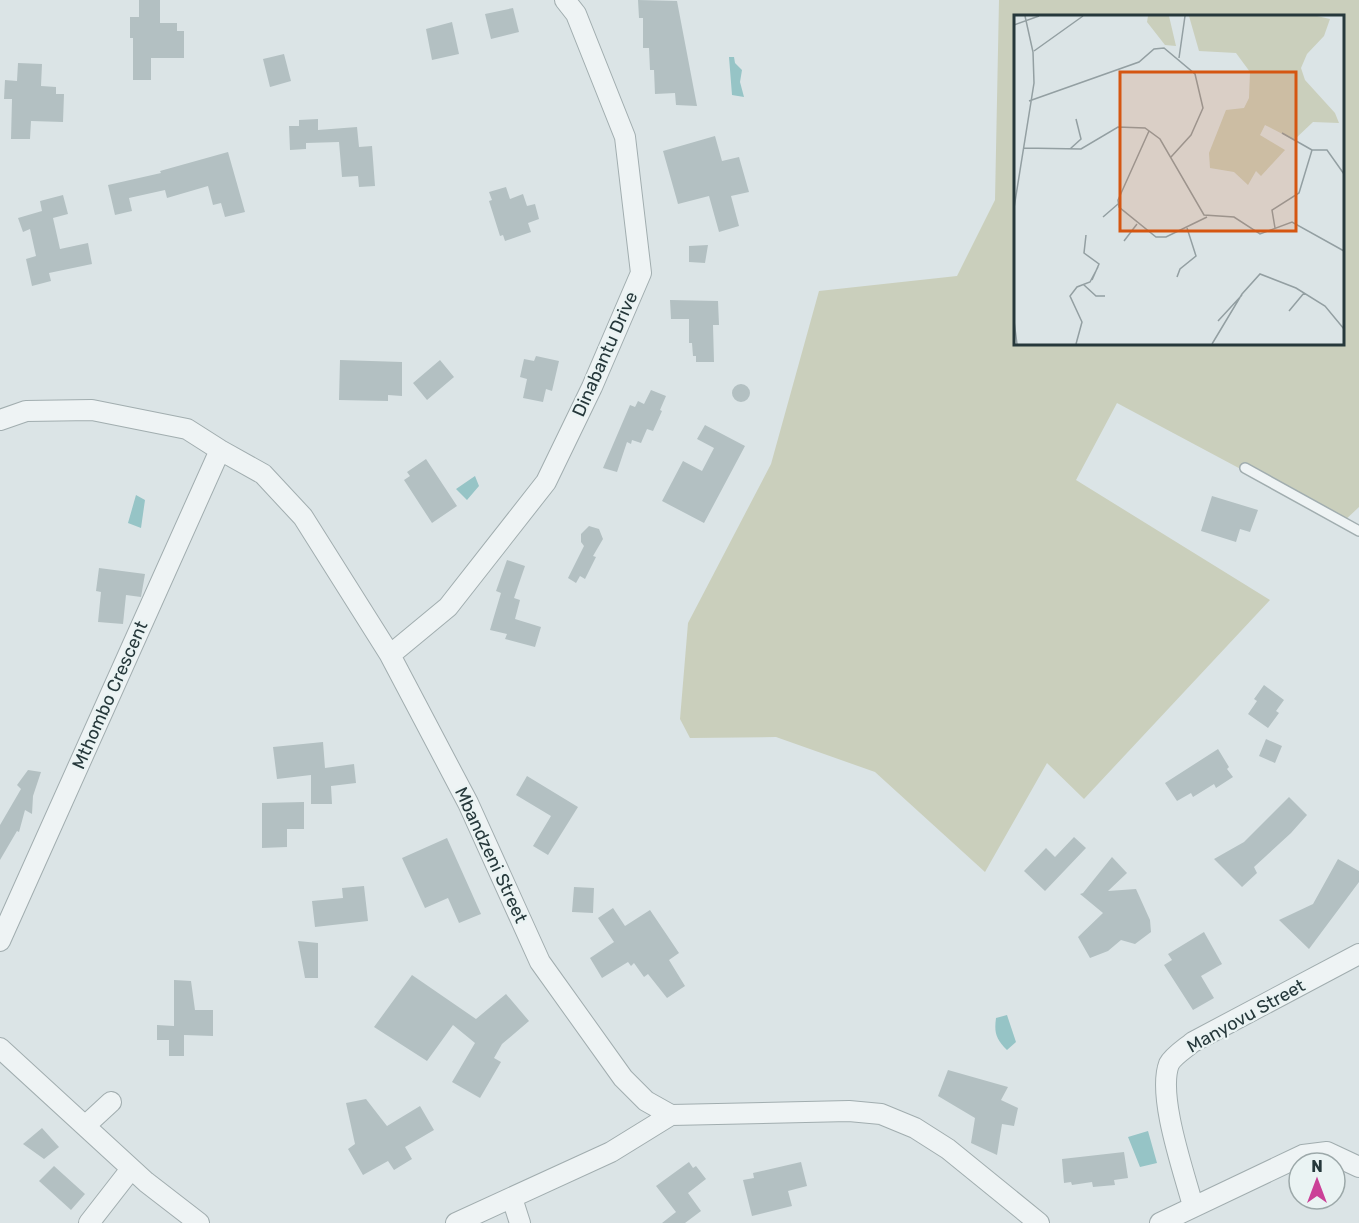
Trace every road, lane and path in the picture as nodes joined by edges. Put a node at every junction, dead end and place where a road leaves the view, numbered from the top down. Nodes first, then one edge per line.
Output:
1 (565, 0) edge
2 (0, 420) edge
3 (219, 450) junction
4 (1245, 468) dead end
5 (1359, 531) edge
6 (390, 656) junction
7 (6, 911) edge
8 (0, 941) edge
9 (1359, 954) edge
10 (0, 1048) edge
11 (111, 1102) dead end
12 (672, 1115) junction
13 (85, 1126) junction
14 (1359, 1167) edge
15 (131, 1169) junction
16 (512, 1198) junction
17 (1193, 1206) junction
18 (89, 1223) edge
19 (199, 1223) edge
20 (456, 1223) edge
21 (520, 1223) edge
22 (1039, 1223) edge
23 (1160, 1223) edge

1 - 6 street, Dinabantu Drive
2 - 3 street, Mbandzeni Street
3 - 6 street, Mbandzeni Street
3 - 7 street, Mthombo Crescent
4 - 5 lane
6 - 12 street, Mbandzeni Street
7 - 8 street, Mthombo Crescent
9 - 17 street, Manyovu Street
10 - 13 street
11 - 13 street
12 - 16 street
12 - 22 street, Mbandzeni Street
13 - 15 street
14 - 17 street
15 - 18 street
15 - 19 street
16 - 20 street
16 - 21 street
17 - 23 street

